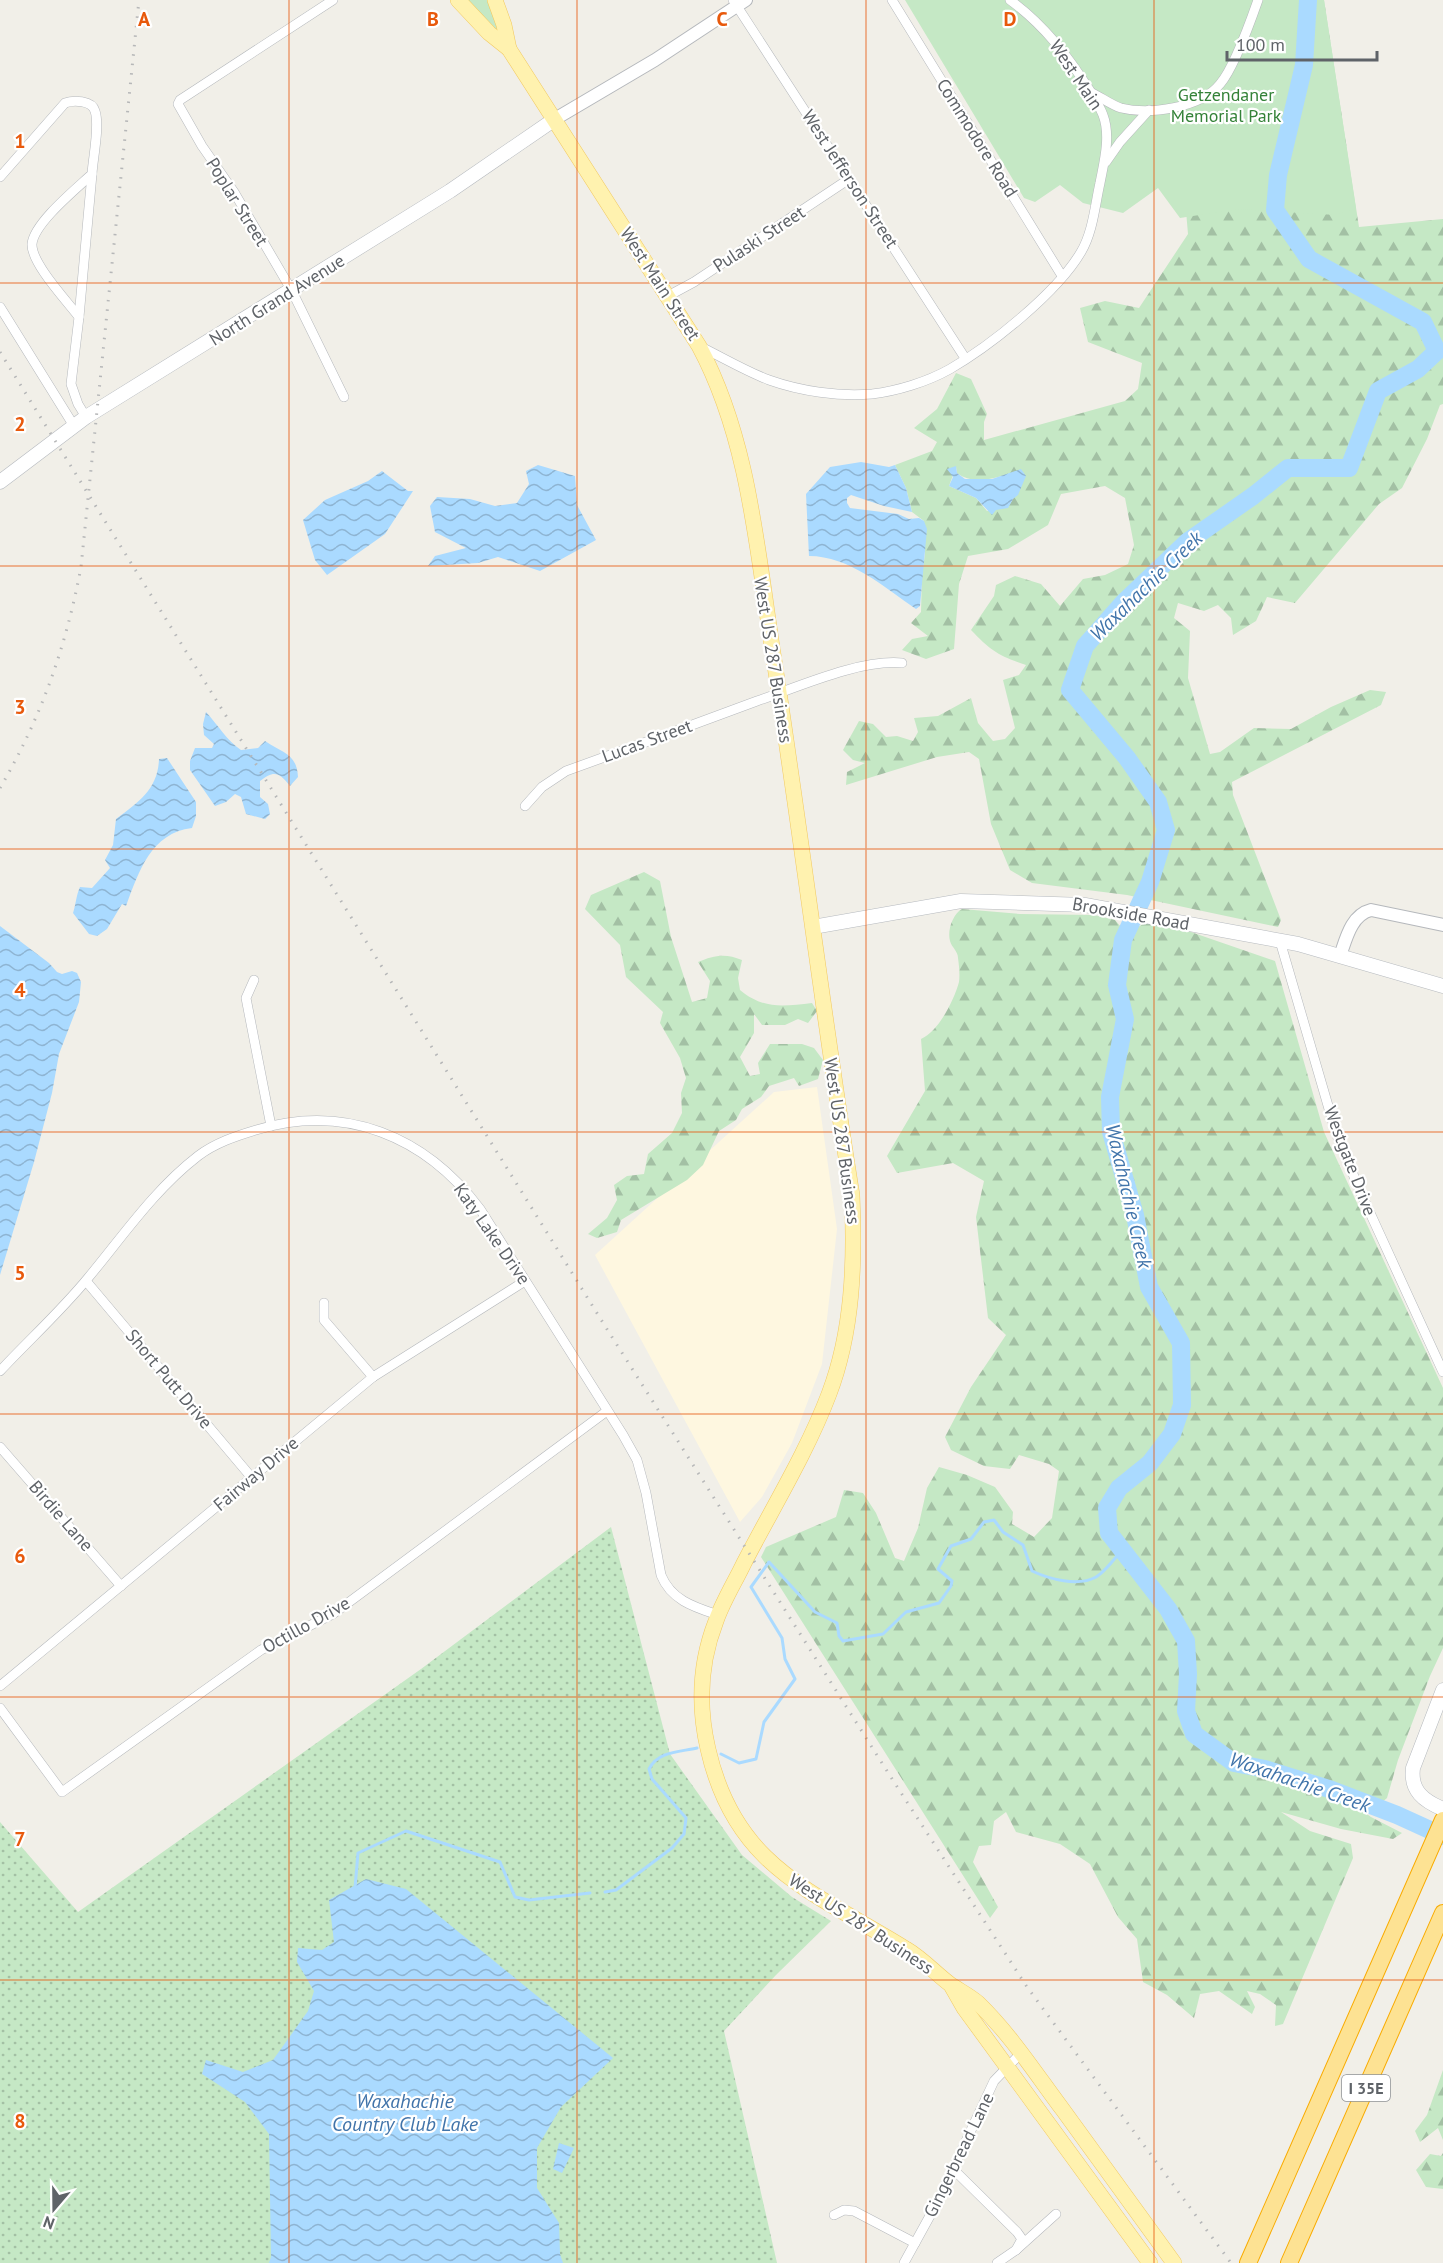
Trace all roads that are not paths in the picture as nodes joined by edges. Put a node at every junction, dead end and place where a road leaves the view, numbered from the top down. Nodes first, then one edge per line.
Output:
1 (333, 0) edge
2 (458, 0) edge
3 (495, 0) edge
4 (892, 0) edge
5 (1010, 0) edge
6 (1258, 0) edge
7 (738, 2) edge
8 (509, 49) junction
9 (1090, 92) junction
10 (1149, 110) junction
11 (555, 119) junction
12 (1103, 167) junction
13 (92, 174) junction
14 (0, 177) edge
15 (849, 179) junction
16 (1062, 276) junction
17 (292, 291) junction
18 (668, 296) junction
19 (0, 307) edge
20 (79, 317) junction
21 (699, 346) junction
22 (966, 358) junction
23 (344, 397) dead end
24 (86, 417) junction
25 (74, 426) junction
26 (0, 482) edge
27 (902, 663) dead end
28 (779, 693) junction
29 (525, 806) dead end
30 (1443, 925) edge
31 (813, 927) junction
32 (1280, 941) junction
33 (1340, 956) junction
34 (254, 980) dead end
35 (1443, 986) edge
36 (271, 1126) junction
37 (86, 1281) junction
38 (525, 1281) junction
39 (324, 1303) dead end
40 (0, 1371) edge
41 (1443, 1372) edge
42 (373, 1377) junction
43 (607, 1412) junction
44 (0, 1447) edge
45 (252, 1478) junction
46 (121, 1586) junction
47 (718, 1614) junction
48 (0, 1686) edge
49 (1443, 1690) edge
50 (0, 1708) edge
51 (1443, 1809) edge
52 (1443, 1820) edge
53 (1443, 1913) edge
54 (951, 1984) junction
55 (1021, 2053) junction
56 (1007, 2065) junction
57 (952, 2168) junction
58 (1056, 2214) dead end
59 (834, 2216) dead end
60 (915, 2243) junction
61 (1016, 2250) junction
62 (1146, 2259) edge
63 (904, 2263) edge
64 (997, 2263) edge
65 (1174, 2263) edge
66 (1248, 2263) edge
67 (1290, 2263) edge

1 - 17 street, Poplar Street
2 - 8 main road, West Main Street
3 - 8 main road, West Main Street
4 - 16 street, Commodore Road
5 - 9 street, West Main
6 - 10 street
7 - 11 street
7 - 15 street, West Jefferson Street
8 - 11 main road, West Main Street
9 - 10 street
9 - 12 street, West Main
10 - 12 street
11 - 17 main road, North Grand Avenue
11 - 18 main road, West Main Street
12 - 16 street, West Main Street
13 - 14 street
13 - 20 street
13 - 20 street
15 - 18 street, Pulaski Street
15 - 22 street, West Jefferson Street
16 - 22 street, West Main Street
17 - 23 street, Poplar Street
17 - 24 main road, North Grand Avenue
18 - 21 main road, West Main Street
19 - 25 street
20 - 24 street
21 - 22 street, West Main Street
21 - 28 main road, West US 287 Business
24 - 25 main road, North Grand Avenue
25 - 26 main road, North Grand Avenue
27 - 28 street, Lucas Street
28 - 29 street, Lucas Street
28 - 31 main road, West US 287 Business
30 - 33 street
31 - 32 main road, Brookside Road
31 - 47 main road, West US 287 Business
32 - 33 main road, Brookside Road
32 - 41 street, Westgate Drive
33 - 35 main road, Brookside Road
34 - 36 street
36 - 37 street, Katy Lake Drive
36 - 38 street, Katy Lake Drive
37 - 40 street, Katy Lake Drive
37 - 45 street, Short Putt Drive
38 - 42 street, Fairway Drive
38 - 43 street, Katy Lake Drive
39 - 42 street
42 - 45 street, Fairway Drive
43 - 47 street, Katy Lake Drive
43 - 50 street, Octillo Drive
44 - 46 street, Birdie Lane
45 - 46 street, Fairway Drive
46 - 48 street, Fairway Drive
47 - 54 main road, West US 287 Business
49 - 51 main road
52 - 66 highway, I 35E
53 - 67 highway, I 35E
54 - 55 main road, West US 287 Business
54 - 56 main road, West US 287 Business
55 - 56 street, Gingerbread Lane
55 - 65 main road, West US 287 Business
56 - 57 street, Gingerbread Lane
56 - 62 main road, West US 287 Business
57 - 60 street, Gingerbread Lane
57 - 61 street
58 - 61 street
59 - 60 street
60 - 63 street, Gingerbread Lane
61 - 64 street

